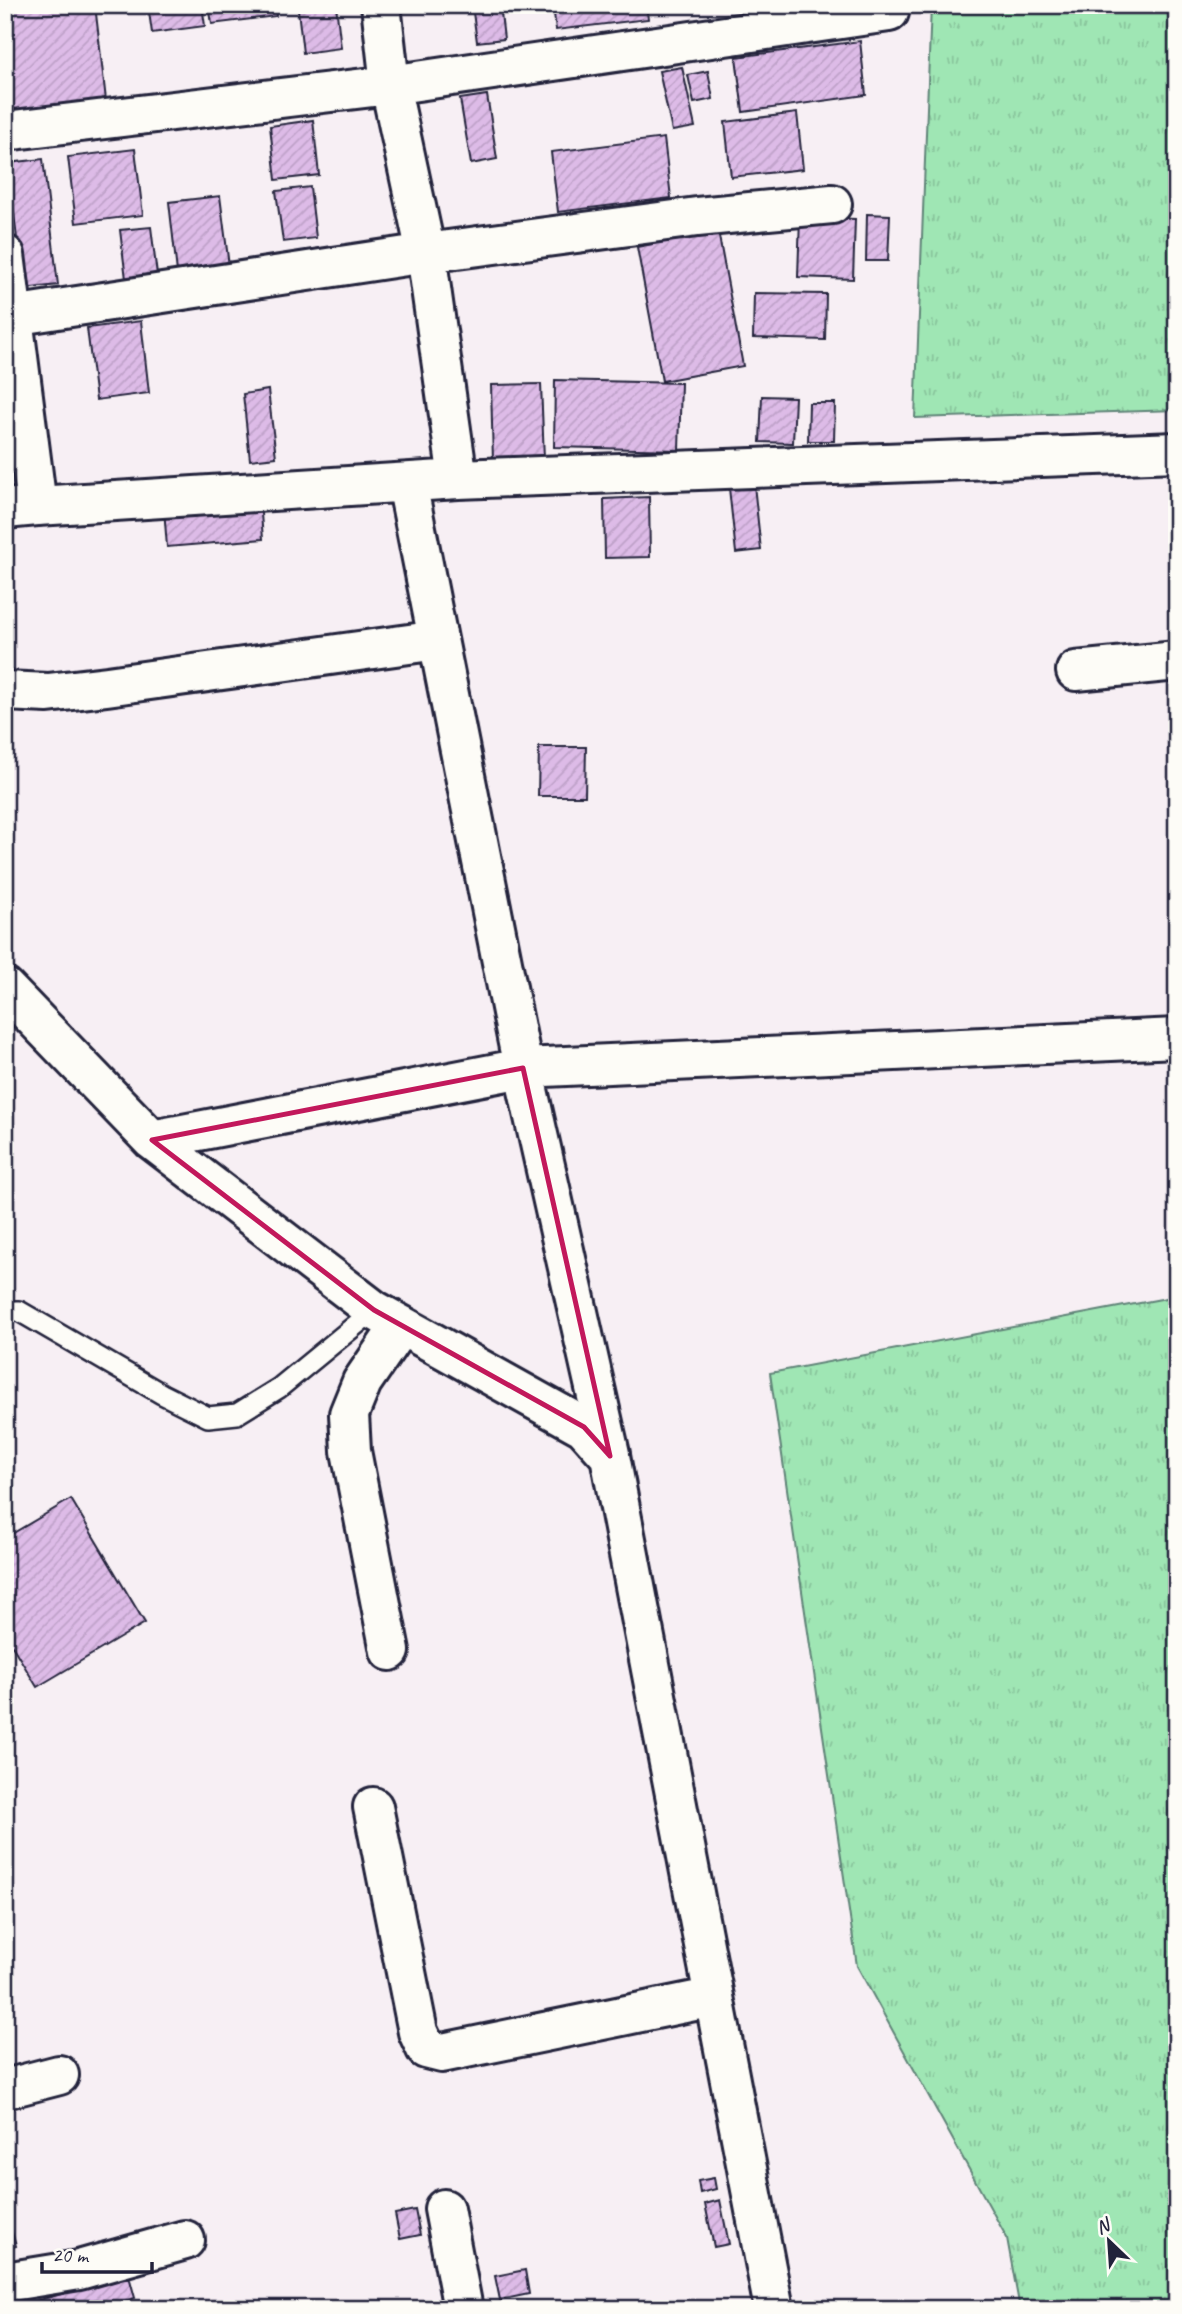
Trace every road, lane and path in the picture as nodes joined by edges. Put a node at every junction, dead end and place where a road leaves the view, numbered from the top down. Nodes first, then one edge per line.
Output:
1 (381, 5) edge
2 (889, 12) dead end
3 (390, 85) junction
4 (5, 131) edge
5 (832, 204) dead end
6 (426, 253) junction
7 (5, 255) edge
8 (9, 317) edge
9 (1177, 452) edge
10 (458, 479) junction
11 (407, 483) junction
12 (21, 507) edge
13 (438, 640) junction
14 (1177, 661) edge
15 (1076, 671) dead end
16 (5, 691) edge
17 (5, 988) edge
18 (1177, 1038) edge
19 (523, 1068) junction
20 (152, 1140) junction
21 (5, 1311) edge
22 (388, 1317) junction
23 (610, 1456) junction
24 (390, 1651) dead end
25 (373, 1807) dead end
26 (714, 1997) junction
27 (59, 2074) dead end
28 (5, 2089) edge
29 (444, 2209) dead end
30 (185, 2239) dead end
31 (5, 2282) edge
32 (463, 2309) edge
33 (774, 2309) edge

1 - 3 street
2 - 3 street
3 - 4 street
3 - 6 street
5 - 6 street
6 - 8 street
6 - 10 street
7 - 8 street
8 - 12 street
9 - 10 street
10 - 11 street
11 - 12 street
11 - 13 street
13 - 16 street
13 - 19 street
14 - 15 street
17 - 20 street
18 - 19 street
19 - 20 street
19 - 23 street
20 - 22 street
21 - 22 lane
22 - 23 street
22 - 24 street
23 - 26 street
25 - 26 street
26 - 33 street
27 - 28 street
29 - 32 street
30 - 31 street

